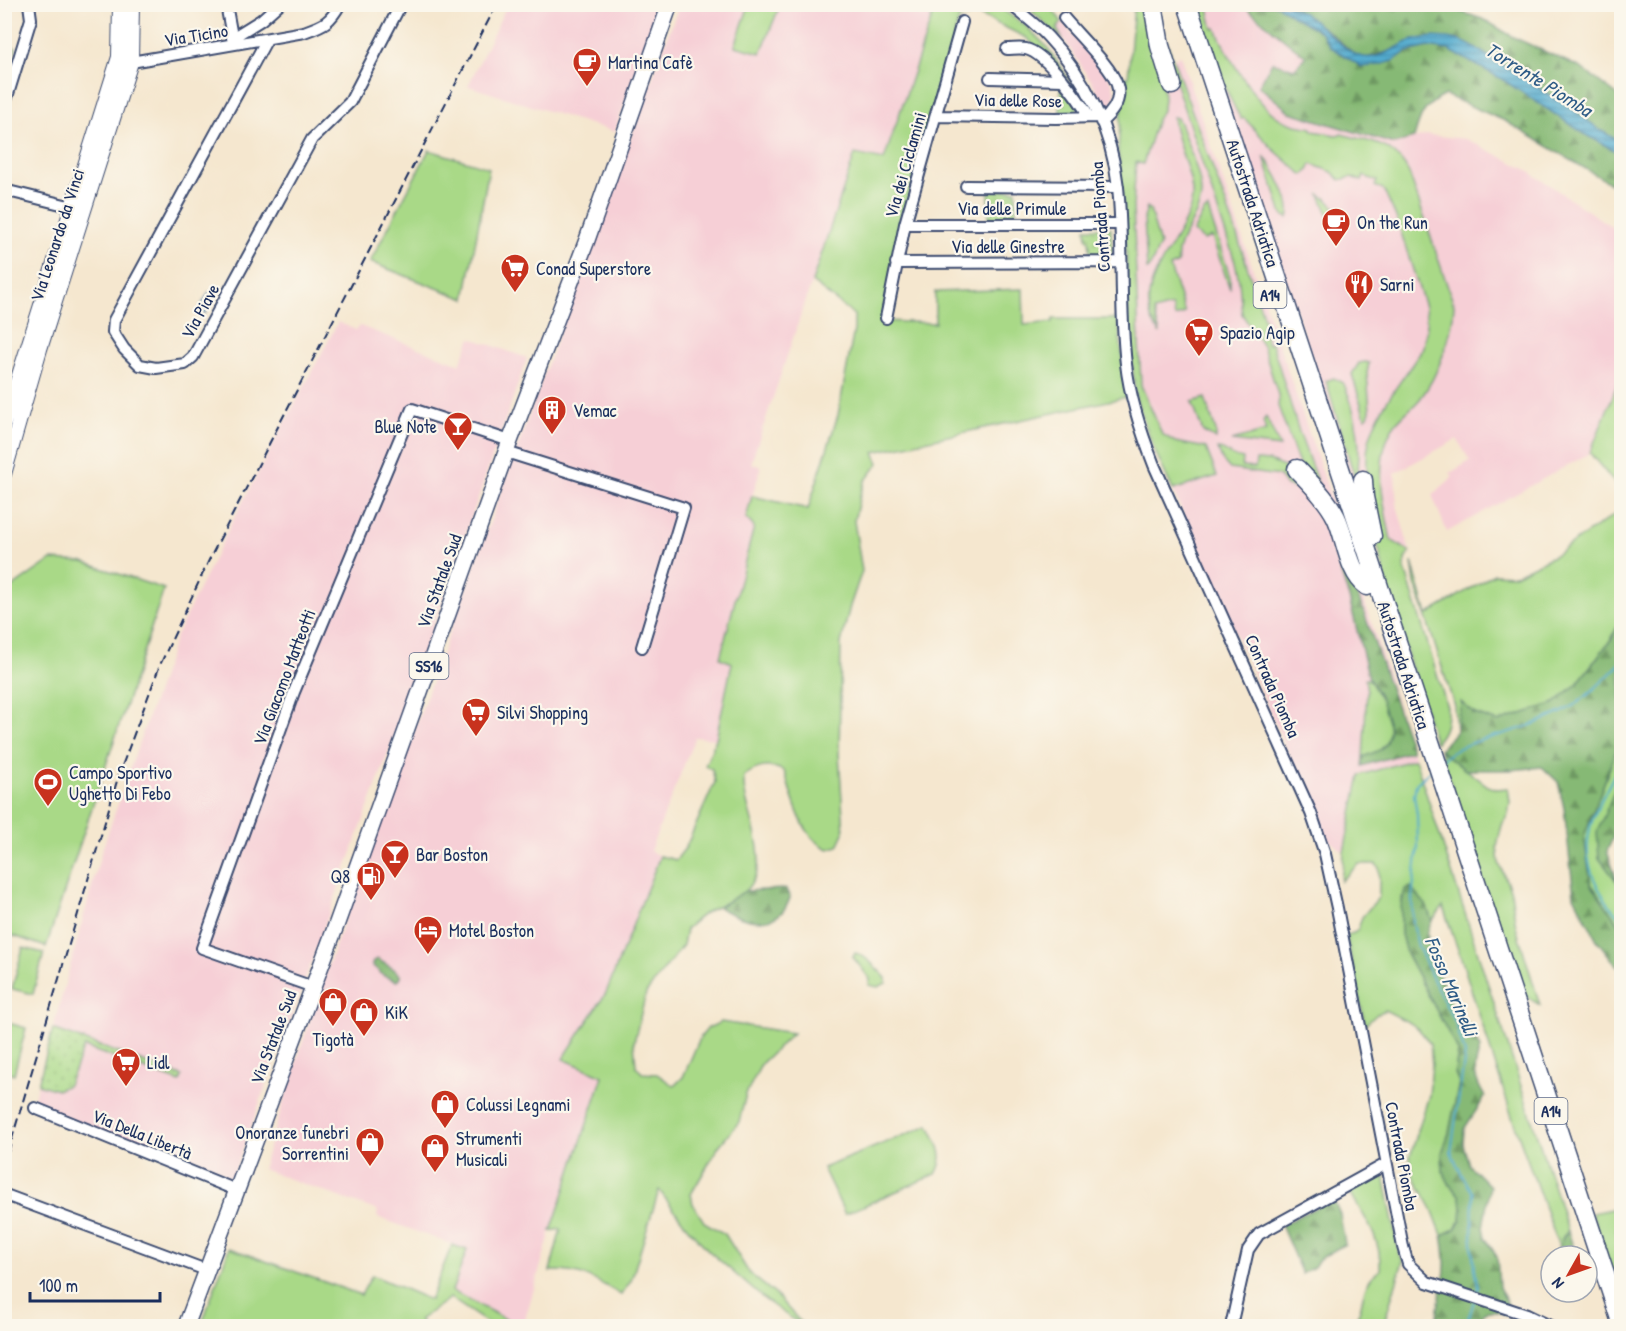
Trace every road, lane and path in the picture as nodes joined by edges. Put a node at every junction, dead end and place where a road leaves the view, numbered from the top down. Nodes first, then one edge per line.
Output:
1 (29, 4) edge
2 (120, 4) edge
3 (132, 4) edge
4 (226, 4) edge
5 (279, 4) edge
6 (340, 4) edge
7 (401, 4) edge
8 (670, 4) edge
9 (1010, 4) edge
10 (1153, 4) edge
11 (1175, 4) edge
12 (1187, 4) edge
13 (1194, 4) edge
14 (1064, 18) dead end
15 (962, 22) dead end
16 (267, 39) junction
17 (233, 42) junction
18 (1007, 49) dead end
19 (125, 60) junction
20 (990, 78) dead end
21 (1063, 80) junction
22 (1172, 85) dead end
23 (5, 104) edge
24 (1233, 108) dead end
25 (936, 116) junction
26 (1096, 118) junction
27 (966, 186) dead end
28 (1118, 187) junction
29 (4, 190) edge
30 (78, 208) junction
31 (905, 224) junction
32 (1120, 224) junction
33 (1121, 262) junction
34 (896, 263) junction
35 (886, 318) dead end
36 (5, 420) edge
37 (508, 447) junction
38 (10, 456) junction
39 (1297, 469) dead end
40 (4, 474) edge
41 (1363, 480) dead end
42 (1367, 586) junction
43 (1388, 616) junction
44 (642, 647) dead end
45 (1474, 895) junction
46 (313, 987) junction
47 (34, 1108) dead end
48 (1386, 1164) junction
49 (236, 1190) junction
50 (8, 1196) dead end
51 (1583, 1244) edge
52 (206, 1270) junction
53 (1599, 1293) edge
54 (1622, 1325) edge
55 (186, 1326) edge
56 (1231, 1326) edge
57 (1550, 1326) edge
58 (1610, 1326) edge

1 - 23 street
2 - 19 street, Via Leonardo da Vinci
3 - 19 street, Via Leonardo da Vinci
4 - 17 street
5 - 17 street
6 - 16 street, Via Ticino
7 - 16 street, Via Piave
8 - 37 main road, Via Statale Sud / SS16
9 - 26 street, Contrada Piomba
10 - 22 highway
11 - 42 highway, Autostrada Adriatica / A14
12 - 43 highway, Autostrada Adriatica / A14
13 - 24 highway
14 - 26 street
15 - 25 street, Via dei Ciclamini
16 - 17 street, Via Ticino
17 - 19 street, Via Ticino
18 - 21 street
19 - 30 street, Via Leonardo da Vinci
20 - 21 street
21 - 26 street
25 - 26 street, Via delle Rose
25 - 31 street, Via dei Ciclamini
26 - 28 street, Contrada Piomba
27 - 28 street
28 - 32 street, Contrada Piomba
29 - 30 street
30 - 36 street, Via Leonardo da Vinci
30 - 38 street, Via Leonardo da Vinci
31 - 32 street, Via delle Primule
31 - 34 street, Via dei Ciclamini
32 - 33 street, Contrada Piomba
33 - 34 street, Via delle Ginestre
33 - 48 street, Contrada Piomba
34 - 35 street, Via dei Ciclamini
36 - 38 street
37 - 44 street
37 - 46 main road, Via Statale Sud / SS16
37 - 46 street, Via Giacomo Matteotti
38 - 40 street, Via Leonardo da Vinci
39 - 42 highway
41 - 43 highway
42 - 45 highway, Autostrada Adriatica / A14
43 - 45 highway, Autostrada Adriatica / A14
45 - 51 highway, Autostrada Adriatica / A14
45 - 54 highway, Autostrada Adriatica / A14
46 - 49 main road, Via Statale Sud / SS16
47 - 49 street, Via Della Libertà
48 - 56 street
48 - 57 street, Contrada Piomba
49 - 52 main road, Via Statale Sud / SS16
50 - 52 street
52 - 55 main road, Via Statale Sud / SS16
53 - 58 highway, Autostrada Adriatica / A14

